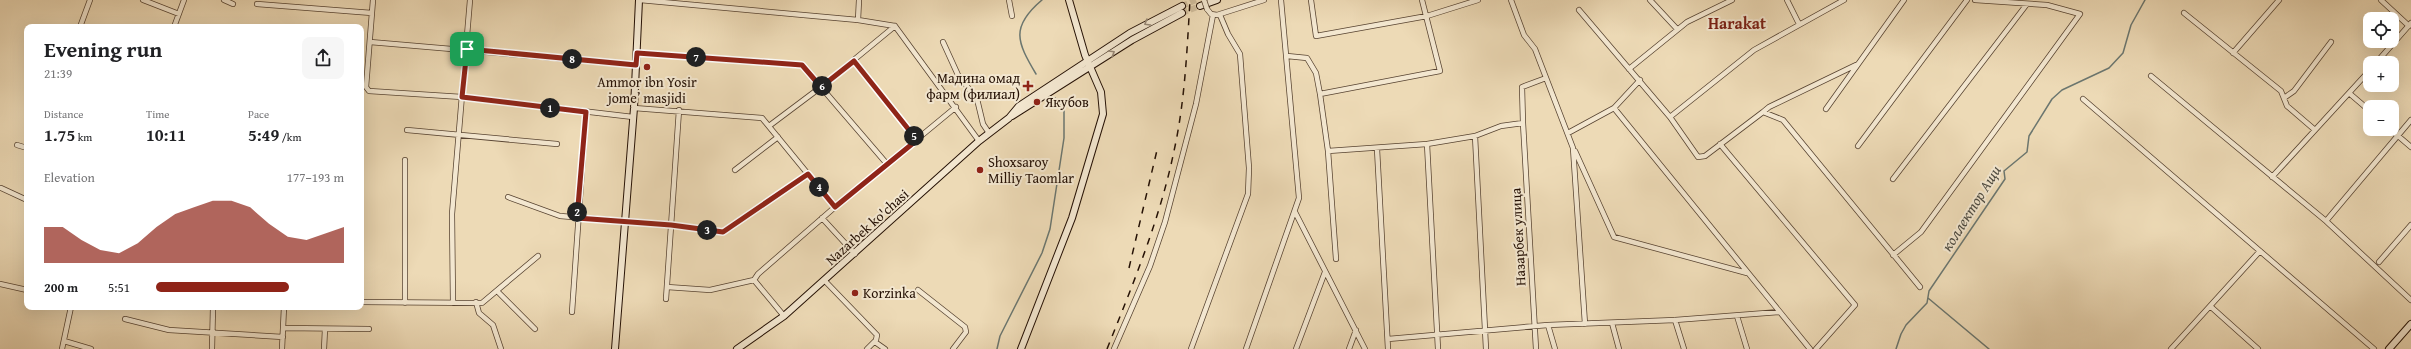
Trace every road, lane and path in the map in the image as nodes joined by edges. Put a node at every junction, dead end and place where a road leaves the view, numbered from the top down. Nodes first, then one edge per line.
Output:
1 (90, 0) edge
2 (143, 0) edge
3 (184, 0) edge
4 (224, 0) edge
5 (373, 0) edge
6 (470, 0) edge
7 (639, 0) edge
8 (859, 0) edge
9 (1009, 0) edge
10 (1069, 0) edge
11 (1204, 0) edge
12 (1216, 0) edge
13 (1264, 0) edge
14 (1280, 0) edge
15 (1311, 0) edge
16 (1422, 0) edge
17 (1478, 0) edge
18 (1511, 0) edge
19 (1650, 0) edge
20 (1732, 0) edge
21 (1787, 0) edge
22 (1844, 0) edge
23 (1904, 0) edge
24 (1967, 0) edge
25 (1975, 0) edge
26 (1986, 0) edge
27 (2279, 0) edge
28 (2381, 0) edge
29 (2047, 2) edge
30 (233, 4) dead end
31 (257, 4) dead end
32 (2027, 4) junction
33 (1182, 6) tunnel mouth
34 (1200, 6) tunnel mouth
35 (1579, 10) dead end
36 (372, 13) junction
37 (1182, 13) tunnel mouth
38 (2184, 13) dead end
39 (179, 14) junction
40 (1213, 15) junction
41 (1220, 15) junction
42 (1012, 16) dead end
43 (1427, 16) junction
44 (858, 20) junction
45 (81, 24) edge
46 (175, 24) edge
47 (1800, 24) junction
48 (2410, 24) edge
49 (895, 26) junction
50 (1677, 29) junction
51 (370, 42) junction
52 (943, 42) dead end
53 (2331, 42) dead end
54 (467, 49) junction
55 (637, 53) junction
56 (2233, 53) junction
57 (1287, 56) junction
58 (2382, 56) edge
59 (854, 61) junction
60 (1089, 63) junction
61 (1858, 64) junction
62 (636, 65) junction
63 (1629, 69) junction
64 (364, 76) edge
65 (367, 76) junction
66 (2151, 76) dead end
67 (1546, 78) junction
68 (2363, 78) edge
69 (1640, 80) junction
70 (821, 87) junction
71 (2349, 93) junction
72 (1320, 94) junction
73 (462, 97) junction
74 (2284, 98) junction
75 (2083, 99) dead end
76 (2363, 105) edge
77 (956, 107) junction
78 (634, 108) junction
79 (1614, 108) junction
80 (1826, 109) dead end
81 (679, 110) junction
82 (586, 112) junction
83 (1763, 112) junction
84 (1670, 117) junction
85 (633, 118) junction
86 (2411, 120) edge
87 (1523, 123) junction
88 (769, 126) junction
89 (406, 130) dead end
90 (2315, 130) junction
91 (1568, 133) junction
92 (459, 134) junction
93 (989, 134) junction
94 (2399, 135) edge
95 (1475, 136) junction
96 (2398, 136) joint
97 (778, 137) junction
98 (917, 140) junction
99 (979, 141) junction
100 (557, 144) dead end
101 (1427, 144) junction
102 (1720, 144) junction
103 (17, 145) dead end
104 (1858, 146) dead end
105 (24, 147) edge
106 (2411, 147) edge
107 (1573, 148) junction
108 (1377, 149) junction
109 (1328, 151) junction
110 (405, 160) dead end
111 (887, 164) junction
112 (735, 170) dead end
113 (808, 174) junction
114 (2272, 177) junction
115 (1893, 179) dead end
116 (1, 188) edge
117 (508, 197) dead end
118 (24, 199) edge
119 (835, 207) junction
120 (1296, 212) junction
121 (577, 218) junction
122 (822, 218) junction
123 (625, 221) junction
124 (2326, 221) junction
125 (671, 225) junction
126 (2411, 225) edge
127 (2260, 251) junction
128 (855, 254) junction
129 (1893, 255) junction
130 (538, 256) dead end
131 (1336, 260) dead end
132 (2379, 262) dead end
133 (1325, 272) junction
134 (1747, 274) junction
135 (754, 280) junction
136 (825, 281) junction
137 (0, 284) edge
138 (667, 287) junction
139 (1920, 287) dead end
140 (24, 289) edge
141 (918, 290) dead end
142 (498, 292) junction
143 (666, 299) dead end
144 (2411, 300) edge
145 (364, 302) edge
146 (476, 302) junction
147 (405, 303) junction
148 (453, 303) junction
149 (2210, 306) junction
150 (70, 310) edge
151 (213, 310) edge
152 (284, 310) edge
153 (572, 312) dead end
154 (1779, 312) junction
155 (784, 316) junction
156 (1737, 316) junction
157 (125, 319) dead end
158 (1676, 320) junction
159 (1612, 323) junction
160 (1585, 324) junction
161 (2411, 324) edge
162 (1548, 325) junction
163 (283, 328) junction
164 (1535, 328) junction
165 (325, 329) junction
166 (369, 329) dead end
167 (535, 329) dead end
168 (1356, 330) junction
169 (1485, 332) junction
170 (213, 334) junction
171 (1437, 335) junction
172 (283, 337) junction
173 (1388, 339) junction
174 (64, 341) junction
175 (875, 342) junction
176 (62, 349) edge
177 (91, 349) edge
178 (212, 349) edge
179 (282, 349) edge
180 (324, 349) edge
181 (501, 349) edge
182 (615, 349) edge
183 (737, 349) edge
184 (866, 349) edge
185 (885, 349) edge
186 (953, 349) edge
187 (1022, 349) edge
188 (1114, 349) edge
189 (1191, 349) edge
190 (1246, 349) edge
191 (1296, 349) edge
192 (1349, 349) edge
193 (1365, 349) edge
194 (1388, 349) edge
195 (1438, 349) edge
196 (1486, 349) edge
197 (1536, 349) edge
198 (1555, 349) edge
199 (1619, 349) edge
200 (1684, 349) edge
201 (1747, 349) edge
202 (1810, 349) edge
203 (1816, 349) edge
204 (2171, 349) edge
205 (2258, 349) edge
206 (2374, 349) edge
207 (2389, 349) edge

1 - 45 street
2 - 39 street
3 - 39 street
4 - 30 street
5 - 36 street
6 - 54 street
7 - 44 street
7 - 55 main road
8 - 44 street
9 - 42 street
10 - 60 main road
11 - 40 street, bridge
12 - 34 main road
13 - 41 street
14 - 57 street
15 - 43 street
16 - 43 street
17 - 43 street
18 - 67 street
19 - 50 street
20 - 50 street
21 - 47 street
22 - 47 street
23 - 61 street
24 - 104 street
25 - 26 street
26 - 32 street
27 - 56 street
28 - 48 street
29 - 32 street
29 - 129 street
31 - 36 street
32 - 115 street
33 -> 60 main road, Nazarbek ko'chasi
35 - 63 street
36 - 51 street
60 -> 37 main road, Nazarbek ko'chasi
38 - 56 street
39 - 46 street
40 - 41 street
40 - 188 street
41 - 189 street
43 - 72 street
44 - 49 street
47 - 84 street
48 - 58 street
49 - 59 street
49 - 77 street
50 - 63 street
51 - 54 street
51 - 65 street
52 - 93 street
53 - 74 street
54 - 62 street
54 - 73 street
55 - 62 main road
55 - 70 street
56 - 74 street
57 - 72 street
57 - 120 street
59 - 70 street
59 - 98 street
60 - 93 main road, Nazarbek ko'chasi
60 - 187 main road
61 - 80 street
61 - 83 street
62 - 78 main road
63 - 69 street
64 - 65 street
65 - 73 street
66 - 114 street
67 - 87 street, Назарбек улица
67 - 91 street
68 - 71 street
69 - 79 street
69 - 84 street
70 - 88 street
70 - 111 street
71 - 76 street
71 - 90 street
72 - 109 street
73 - 82 street
73 - 92 street
74 - 90 street
75 - 127 street
77 - 98 street
77 - 99 street
78 - 81 street
78 - 85 main road
79 - 91 street
79 - 134 street
81 - 88 street
81 - 125 street
82 - 85 street
82 - 121 street
83 - 102 street
83 - 129 street
84 - 102 street
85 - 123 main road
86 - 94 street
87 - 95 street
87 - 164 street, Назарбек улица
88 - 97 street
89 - 92 street
90 - 114 street
91 - 107 street
92 - 100 street
92 - 148 street
93 - 99 main road, Nazarbek ko'chasi
95 - 101 street
95 - 169 street
96 - 106 street
96 - 124 street
97 - 112 street
97 - 113 street
98 - 111 street
99 - 128 main road, Nazarbek ko'chasi
101 - 108 street
101 - 171 street
102 - 203 street
103 - 105 street
107 - 134 street
107 - 160 street
108 - 109 street
108 - 173 street
109 - 131 street
110 - 147 street
111 - 119 street
113 - 119 street
113 - 125 street
114 - 124 street
116 - 118 street
117 - 121 street
119 - 122 street
120 - 133 street
120 - 190 street
121 - 123 street
121 - 153 street
122 - 128 street
122 - 135 street
123 - 125 street
123 - 182 main road
124 - 144 street
125 - 138 street
126 - 132 street
127 - 149 street
127 - 206 street
128 - 136 main road, Nazarbek ko'chasi
129 - 139 street
130 - 142 street
133 - 168 street
133 - 191 street
134 - 154 street
135 - 138 street
135 - 155 street
136 - 155 main road, Nazarbek ko'chasi
136 - 175 street
137 - 140 street
138 - 143 street
141 - 186 street
142 - 146 street
142 - 167 street
145 - 147 street
146 - 148 street
146 - 181 street
147 - 148 street
149 - 204 street
149 - 205 street
150 - 174 street
151 - 170 street
152 - 163 street
154 - 156 street
154 - 202 street
155 - 183 main road, Nazarbek ko'chasi
156 - 158 street
156 - 201 street
157 - 170 street
158 - 159 street
158 - 200 street
159 - 160 street
159 - 199 street
160 - 162 street
161 - 207 main road
162 - 164 street
162 - 198 street
163 - 165 street
163 - 172 street
164 - 169 street
164 - 197 street, Назарбек улица
165 - 166 street
165 - 180 street
168 - 192 street
168 - 193 street
169 - 171 street
169 - 196 street
170 - 172 street
170 - 178 street
171 - 173 street
171 - 195 street
172 - 179 street
173 - 194 street
174 - 176 street
174 - 177 street
175 - 184 street
175 - 185 street

